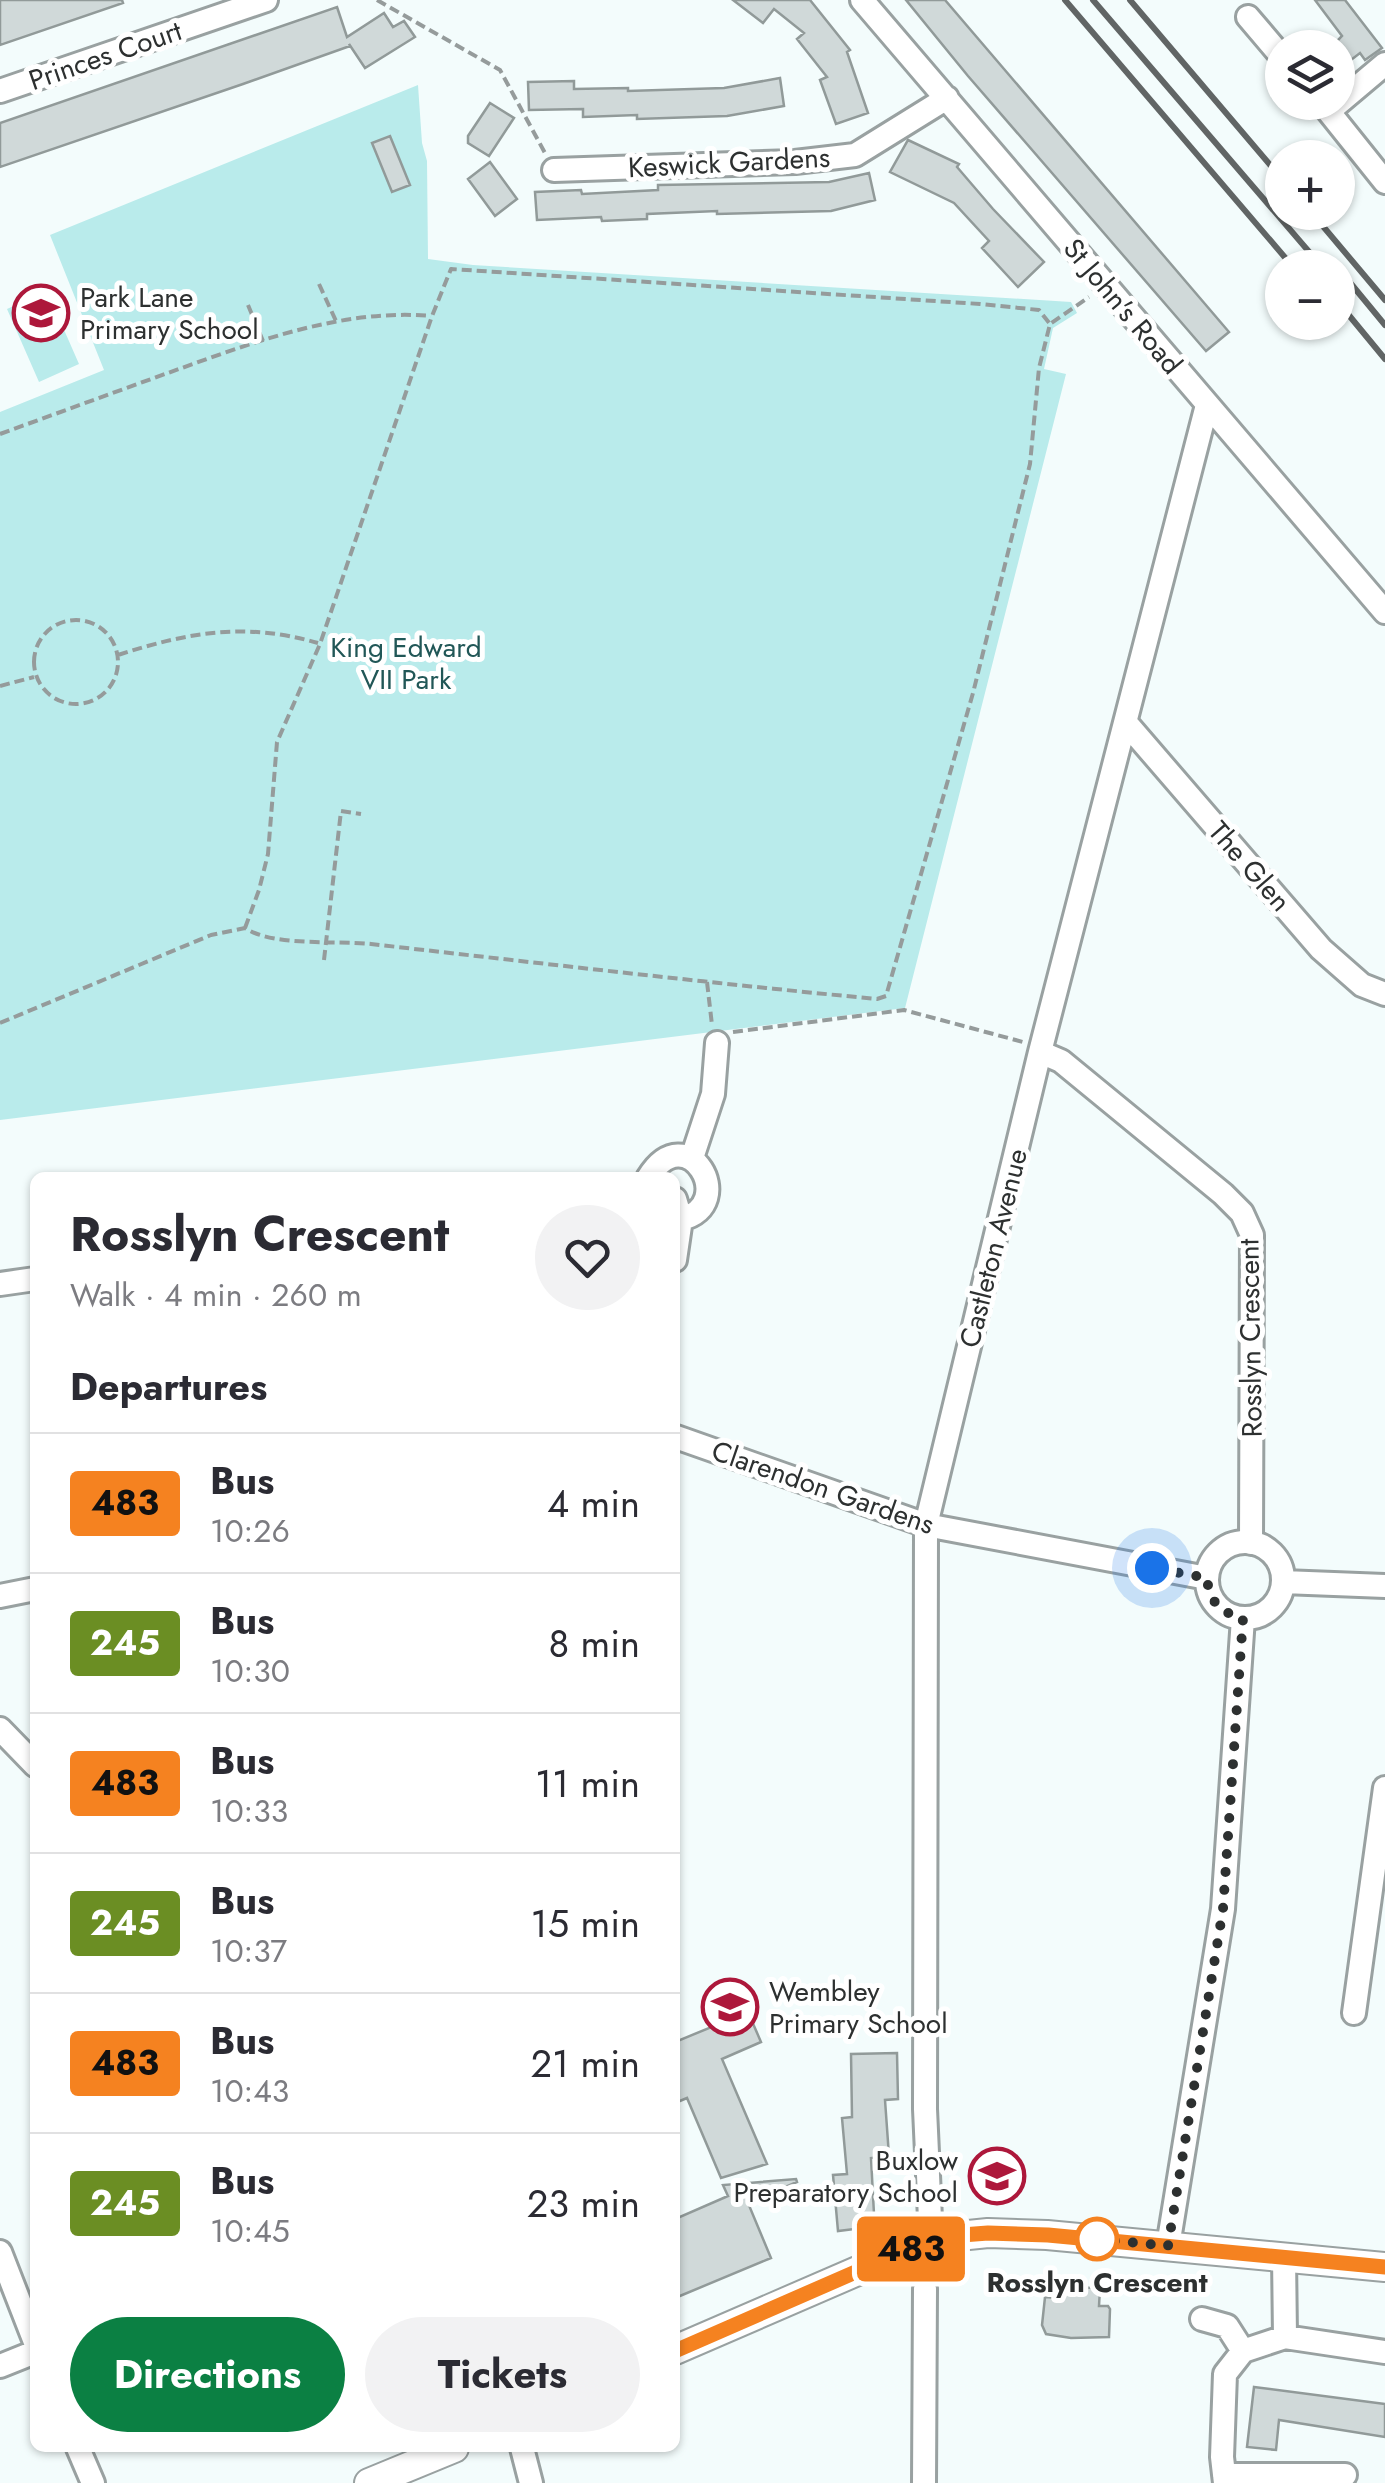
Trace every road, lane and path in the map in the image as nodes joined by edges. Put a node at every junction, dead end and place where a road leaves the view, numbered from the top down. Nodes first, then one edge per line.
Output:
1 (266, 0) edge
2 (377, 0) edge
3 (862, 0) edge
4 (1248, 17) dead end
5 (1265, 37) edge
6 (1385, 64) edge
7 (1355, 86) edge
8 (0, 91) edge
9 (947, 98) junction
10 (1335, 120) edge
11 (554, 170) joint
12 (1385, 182) edge
13 (319, 284) dead end
14 (1105, 286) junction
15 (248, 305) dead end
16 (432, 316) junction
17 (336, 321) junction
18 (1050, 324) junction
19 (263, 341) junction
20 (1207, 405) junction
21 (0, 434) edge
22 (1385, 612) edge
23 (320, 644) junction
24 (118, 654) junction
25 (36, 677) junction
26 (0, 686) edge
27 (1127, 724) junction
28 (362, 814) dead end
29 (244, 928) junction
30 (324, 940) junction
31 (324, 960) dead end
32 (707, 982) junction
33 (1385, 994) edge
34 (883, 998) junction
35 (887, 1012) junction
36 (0, 1024) edge
37 (715, 1039) junction
38 (1041, 1050) junction
39 (692, 1158) junction
40 (652, 1172) edge
41 (680, 1210) edge
42 (30, 1280) edge
43 (0, 1284) edge
44 (680, 1440) edge
45 (926, 1525) junction
46 (1251, 1543) junction
47 (1207, 1578) junction
48 (1283, 1582) junction
49 (1385, 1586) edge
50 (30, 1589) edge
51 (0, 1596) edge
52 (1243, 1618) junction
53 (0, 1729) edge
54 (30, 1760) edge
55 (1385, 1788) edge
56 (1376, 1908) edge
57 (1354, 2013) dead end
58 (931, 2242) junction
59 (1168, 2246) junction
60 (0, 2252) edge
61 (1284, 2256) junction
62 (1385, 2268) edge
63 (925, 2288) dead end
64 (1202, 2319) dead end
65 (30, 2329) edge
66 (1285, 2338) junction
67 (680, 2348) edge
68 (1242, 2351) junction
69 (1385, 2352) edge
70 (30, 2354) edge
71 (0, 2366) edge
72 (80, 2452) edge
73 (437, 2452) edge
74 (523, 2452) edge
75 (1345, 2474) dead end
76 (1224, 2479) edge
77 (93, 2483) edge
78 (369, 2483) edge
79 (531, 2483) edge
80 (924, 2483) edge

1 - 8 street, Princes Court
2 - 11 path
3 - 9 street, St John's Road
4 - 5 street
6 - 7 street
9 - 11 street, Keswick Gardens
9 - 14 street, St John's Road
10 - 12 street
13 - 17 path
14 - 18 path
14 - 20 street, St John's Road
15 - 19 path
16 - 17 path
16 - 18 path
16 - 23 path
17 - 19 path
18 - 34 path
19 - 21 path
20 - 22 street, St John's Road
20 - 27 street, Castleton Avenue
23 - 24 path
23 - 29 path
24 - 25 path
24 - 25 path
25 - 26 path
27 - 33 street, The Glen
27 - 38 street, Castleton Avenue
28 - 30 path
29 - 30 path
29 - 36 path
30 - 31 path
30 - 32 path
32 - 34 path
32 - 37 path
34 - 35 path
35 - 37 path
35 - 38 path
37 - 39 street
38 - 45 street, Castleton Avenue
38 - 46 street, Rosslyn Crescent
39 - 40 street
39 - 41 street
42 - 43 street
44 - 45 street, Clarendon Gardens
45 - 47 street, Clarendon Gardens
45 - 58 street, Castleton Avenue
46 - 47 street
46 - 48 street
47 - 52 street
48 - 49 street
48 - 52 street
50 - 51 street
52 - 59 street
53 - 54 street
55 - 56 street
56 - 57 street
58 - 59 main road
58 - 67 main road
59 - 61 main road
60 - 65 street
61 - 62 main road
61 - 66 street
63 - 80 street
64 - 68 street
66 - 68 street
66 - 69 street
68 - 76 street
70 - 71 street
72 - 77 street
73 - 78 main road
74 - 79 street
75 - 76 street

